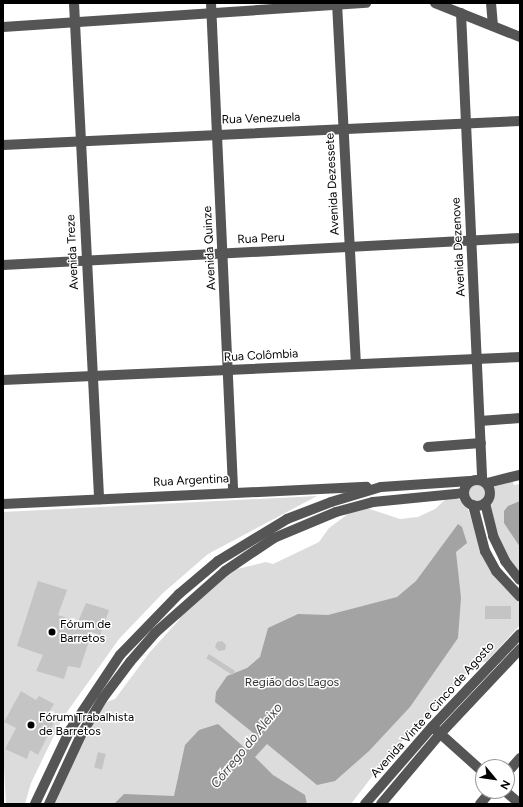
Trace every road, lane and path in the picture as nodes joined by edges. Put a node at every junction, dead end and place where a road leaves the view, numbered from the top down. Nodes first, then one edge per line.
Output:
1 (74, 3) edge
2 (211, 3) edge
3 (366, 3) edge
4 (435, 3) edge
5 (492, 3) edge
6 (337, 4) edge
7 (461, 13) junction
8 (212, 14) junction
9 (75, 23) junction
10 (493, 26) junction
11 (3, 27) edge
12 (520, 37) edge
13 (520, 121) edge
14 (466, 123) junction
15 (343, 128) junction
16 (217, 134) junction
17 (80, 141) junction
18 (3, 145) edge
19 (520, 238) edge
20 (471, 240) junction
21 (350, 247) junction
22 (223, 254) junction
23 (86, 261) junction
24 (3, 266) edge
25 (520, 357) edge
26 (477, 359) junction
27 (356, 364) junction
28 (229, 370) junction
29 (93, 376) junction
30 (3, 380) edge
31 (520, 418) edge
32 (480, 421) junction
33 (481, 443) junction
34 (428, 447) dead end
35 (520, 475) edge
36 (470, 481) junction
37 (485, 482) junction
38 (381, 487) junction
39 (233, 492) junction
40 (464, 493) junction
41 (99, 499) junction
42 (485, 503) junction
43 (3, 504) edge
44 (473, 505) junction
45 (520, 580) edge
46 (520, 597) edge
47 (520, 634) edge
48 (520, 649) edge
49 (436, 730) junction
50 (475, 765) edge
51 (35, 804) edge
52 (49, 804) edge
53 (365, 804) edge
54 (381, 804) edge

1 - 9 street, Avenida Treze
2 - 8 street, Avenida Quinze
3 - 6 street
4 - 7 street
5 - 10 street
6 - 8 street
6 - 15 street, Avenida Dezessete
7 - 10 street
7 - 14 street, Avenida Dezenove
8 - 9 street
8 - 16 street, Avenida Quinze
9 - 11 street
9 - 17 street, Avenida Treze
10 - 12 street
13 - 14 street, Rua Venezuela
14 - 15 street, Rua Venezuela
14 - 20 street, Avenida Dezenove
15 - 16 street, Rua Venezuela
15 - 21 street, Avenida Dezessete
16 - 17 street, Rua Venezuela
16 - 22 street, Avenida Quinze
17 - 18 street, Rua Venezuela
17 - 23 street, Avenida Treze
19 - 20 street, Rua Peru
20 - 21 street, Rua Peru
20 - 26 street, Avenida Dezenove
21 - 22 street, Rua Peru
21 - 27 street, Avenida Dezessete
22 - 23 street, Rua Peru
22 - 28 street, Avenida Quinze
23 - 24 street, Rua Peru
23 - 29 street, Avenida Treze
25 - 26 street, Rua Colômbia
26 - 27 street, Rua Colômbia
26 - 32 street, Avenida Dezenove
27 - 28 street, Rua Colômbia
28 - 29 street, Rua Colômbia
28 - 39 street, Avenida Quinze
29 - 30 street, Rua Colômbia
29 - 41 street, Avenida Treze
31 - 32 street
32 - 33 street, Avenida Dezenove
33 - 34 street
33 - 37 street, Avenida Dezenove
35 - 37 street
36 - 37 street
36 - 38 street
36 - 40 street
37 - 42 street
38 - 39 street, Rua Argentina
38 - 51 street
39 - 41 street, Rua Argentina
40 - 44 street
40 - 52 street
41 - 43 street, Rua Argentina
42 - 44 street
42 - 45 street
44 - 46 street
47 - 49 street, Avenida Vinte e Cinco de Agosto
48 - 49 street, Avenida Vinte e Cinco de Agosto
49 - 50 street
49 - 53 street, Avenida Vinte e Cinco de Agosto
49 - 54 street, Avenida Vinte e Cinco de Agosto

